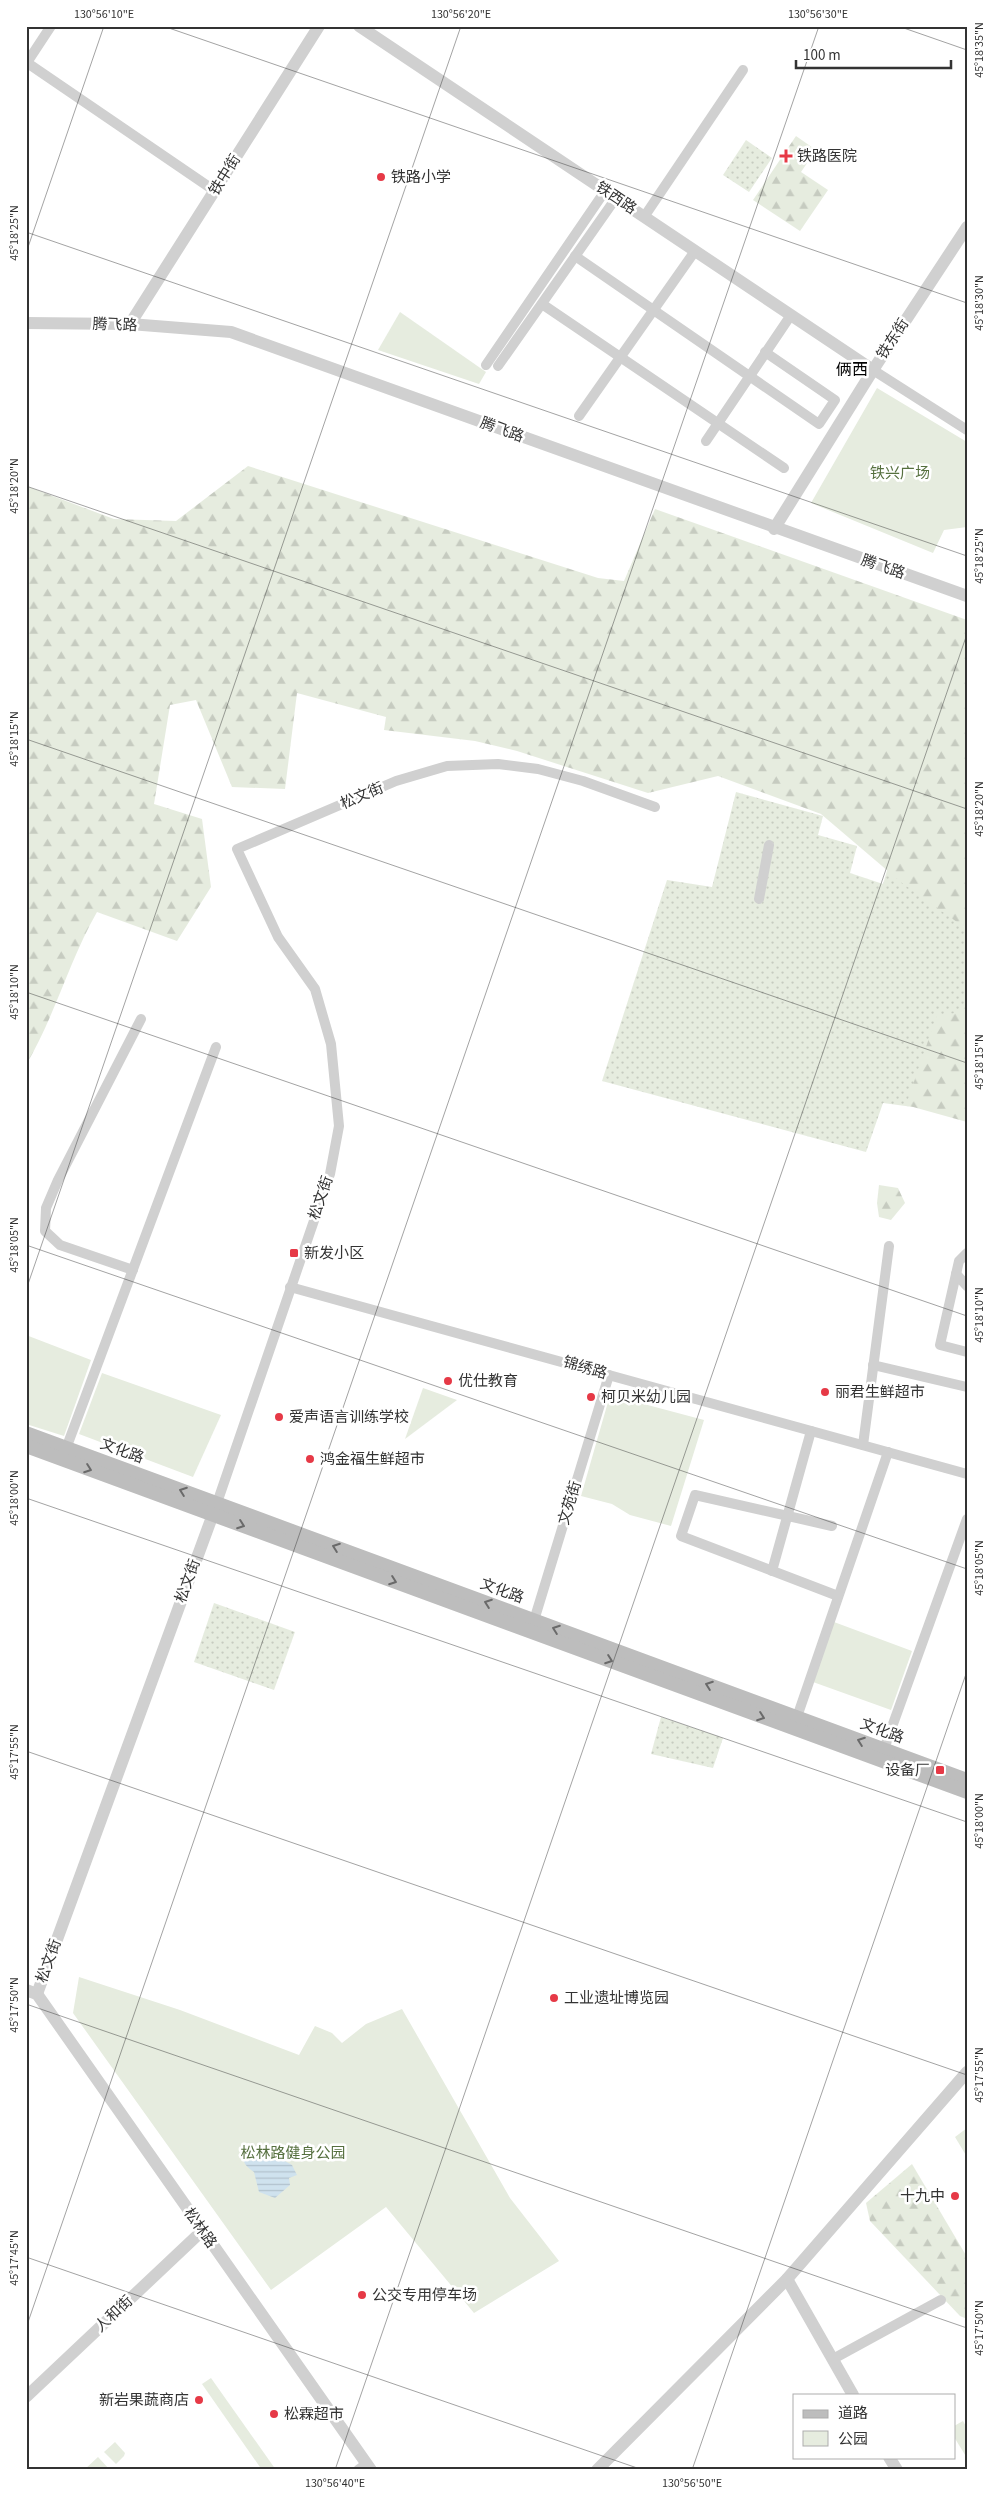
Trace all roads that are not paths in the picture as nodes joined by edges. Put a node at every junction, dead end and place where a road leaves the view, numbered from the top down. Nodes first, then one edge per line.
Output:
1 (51, 26) edge
2 (320, 26) edge
3 (359, 26) edge
4 (26, 63) edge
5 (743, 70) dead end
6 (215, 191) junction
7 (610, 194) junction
8 (644, 216) junction
9 (967, 227) edge
10 (694, 251) junction
11 (575, 256) junction
12 (542, 304) junction
13 (653, 310) junction
14 (790, 315) junction
15 (26, 323) edge
16 (130, 324) junction
17 (766, 352) junction
18 (620, 358) junction
19 (486, 366) dead end
20 (498, 366) dead end
21 (873, 370) junction
22 (750, 376) junction
23 (579, 416) dead end
24 (718, 423) junction
25 (966, 427) edge
26 (706, 441) dead end
27 (784, 468) dead end
28 (774, 529) junction
29 (967, 596) edge
30 (655, 807) dead end
31 (769, 845) dead end
32 (758, 899) dead end
33 (141, 1019) dead end
34 (216, 1047) dead end
35 (888, 1246) dead end
36 (967, 1253) edge
37 (133, 1270) junction
38 (956, 1274) junction
39 (967, 1286) edge
40 (290, 1287) junction
41 (967, 1352) edge
42 (874, 1365) junction
43 (609, 1375) junction
44 (967, 1387) edge
45 (810, 1431) junction
46 (26, 1433) edge
47 (26, 1446) edge
48 (863, 1446) junction
49 (888, 1452) junction
50 (64, 1453) junction
51 (967, 1474) edge
52 (215, 1509) junction
53 (787, 1516) junction
54 (967, 1519) edge
55 (832, 1526) dead end
56 (772, 1572) junction
57 (838, 1596) junction
58 (532, 1626) junction
59 (797, 1717) junction
60 (884, 1749) junction
61 (966, 1780) edge
62 (32, 1992) edge
63 (967, 2072) edge
64 (202, 2231) junction
65 (787, 2279) junction
66 (940, 2300) dead end
67 (832, 2359) junction
68 (852, 2394) edge
69 (26, 2397) edge
70 (365, 2468) edge
71 (597, 2470) edge

1 - 4 street
2 - 6 street, 铁中街
3 - 7 street, 铁西路
4 - 6 street
5 - 8 street
6 - 16 street, 铁中街
7 - 8 street, 铁西路
7 - 11 street
7 - 19 street
8 - 10 street, 铁西路
9 - 21 street, 铁东街
10 - 13 street
10 - 14 street, 铁西路
11 - 12 street
11 - 13 street
12 - 18 street
12 - 20 street
13 - 18 street
13 - 22 street
14 - 17 street
14 - 21 street, 铁西路
15 - 16 street, 腾飞路
16 - 28 street, 腾飞路
17 - 22 street
17 - 22 street
18 - 23 street
18 - 24 street
21 - 25 street
21 - 28 street, 铁东街
22 - 24 street
24 - 26 street
24 - 27 street
28 - 29 street, 腾飞路
30 - 40 street, 松文街
31 - 32 street
33 - 37 street
34 - 37 street
35 - 42 street
36 - 38 street
37 - 50 street
38 - 39 street
38 - 41 street
40 - 43 street, 锦绣路
40 - 52 street, 松文街
42 - 44 street
42 - 48 street
43 - 45 street, 锦绣路
43 - 58 street, 文苑街
45 - 48 street, 锦绣路
45 - 53 street
46 - 50 main road, 文化路
47 - 50 main road, 文化路
48 - 49 street, 锦绣路
49 - 51 street, 锦绣路
49 - 57 street
50 - 52 main road, 文化路
52 - 58 main road, 文化路
52 - 62 street, 松文街
53 - 55 street
53 - 56 street
53 - 56 street
54 - 60 street
56 - 57 street
57 - 59 street
59 -> 58 main road, 文化路
58 -> 61 main road, 文化路
60 -> 59 main road, 文化路
60 - 61 main road, 文化路
62 - 64 street, 松林路
63 - 65 street
64 - 69 street, 人和街
64 - 70 street, 松林路
65 - 67 street
65 - 71 street
66 - 67 street
67 - 68 street

